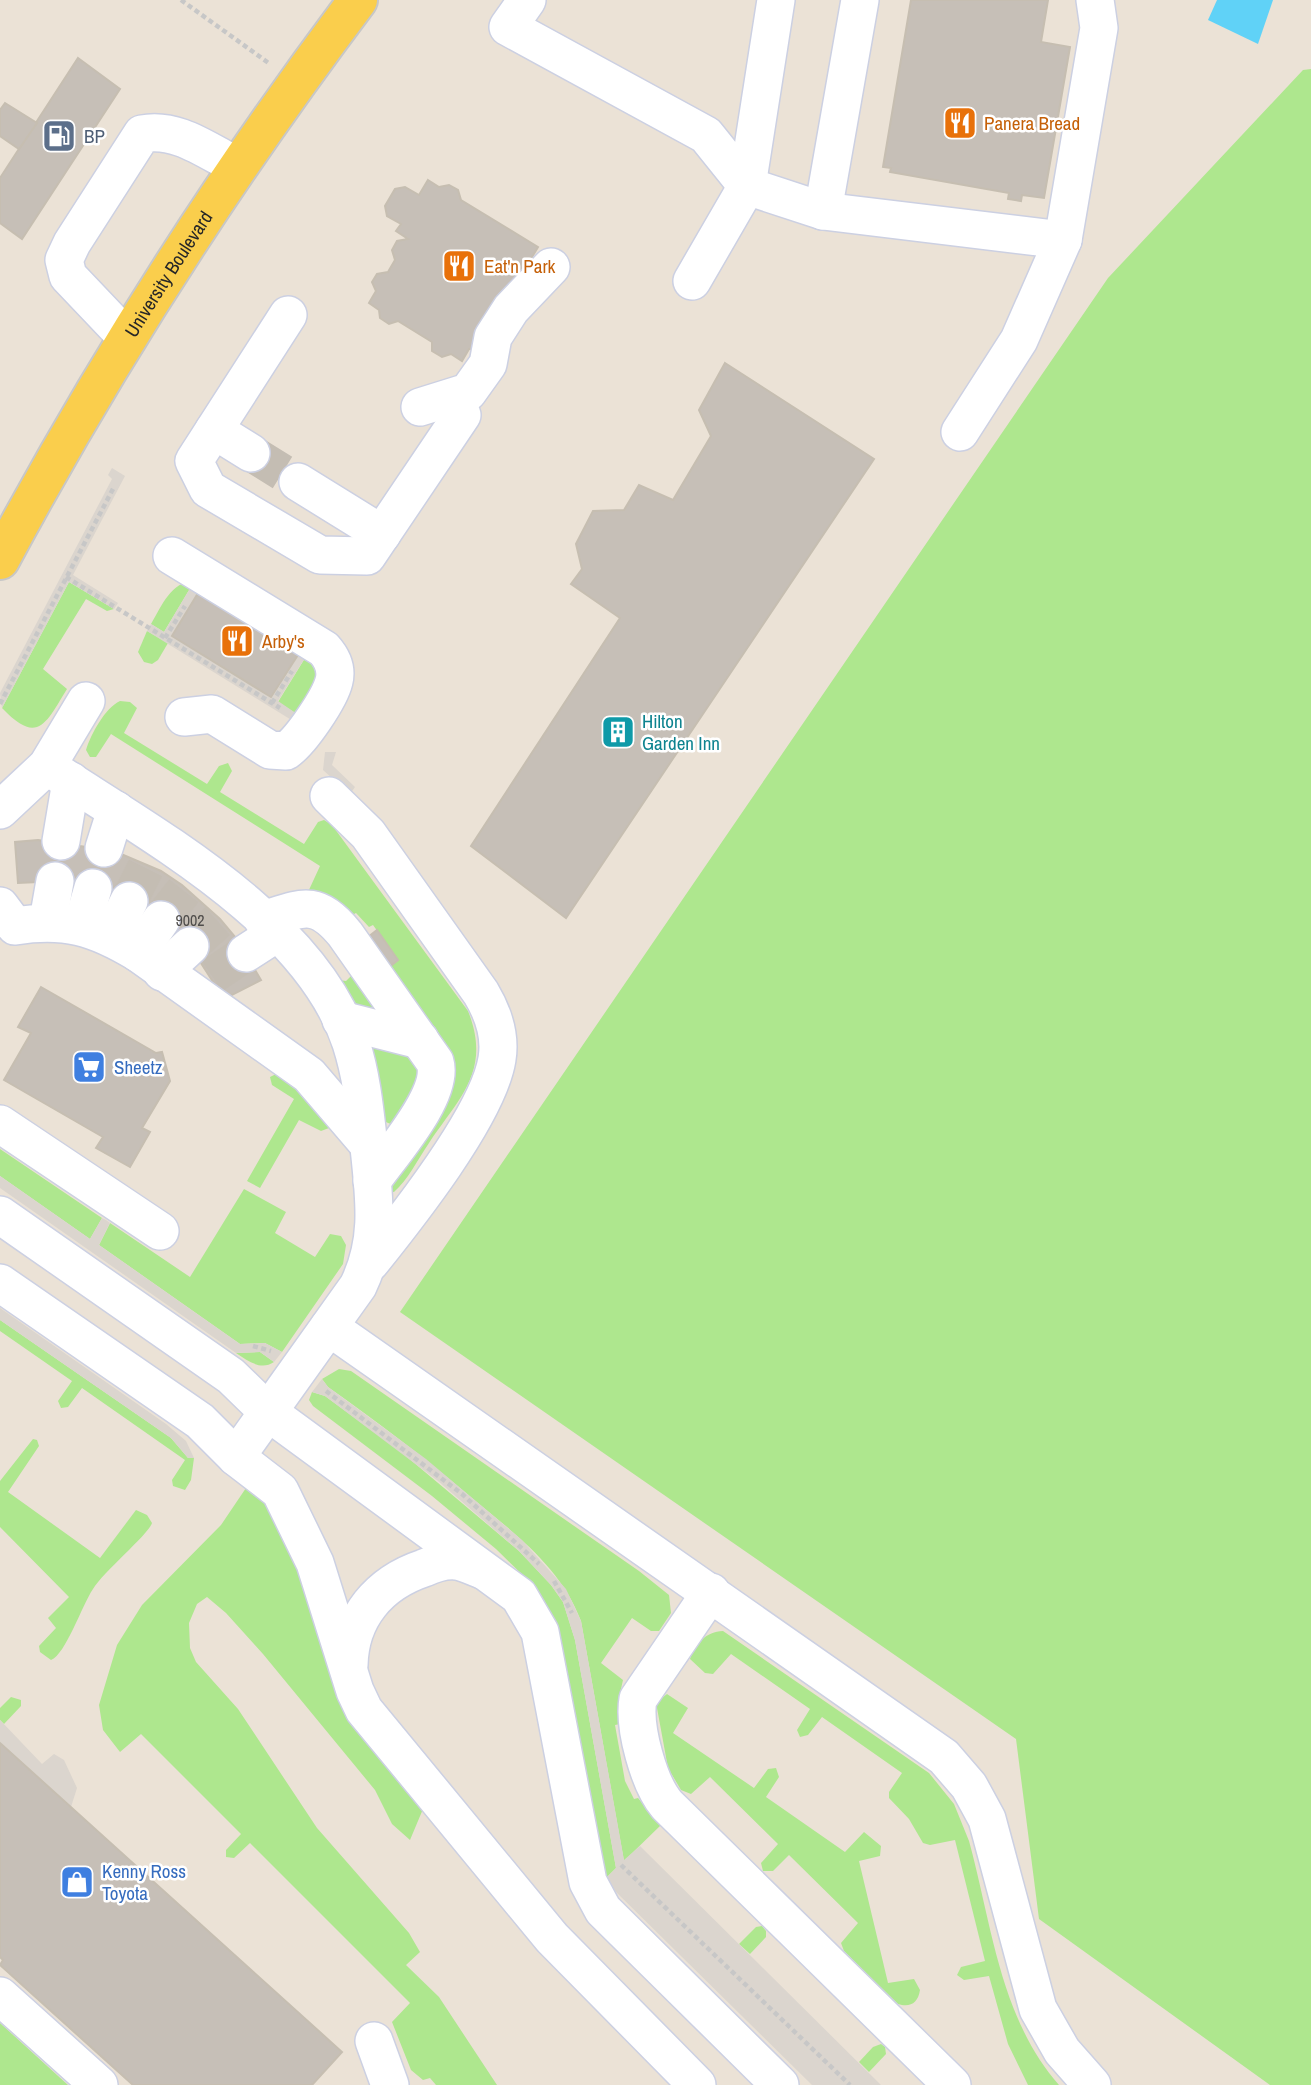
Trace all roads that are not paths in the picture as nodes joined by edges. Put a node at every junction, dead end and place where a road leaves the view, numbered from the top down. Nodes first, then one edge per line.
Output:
1 (358, 0) edge
2 (527, 0) edge
3 (776, 0) edge
4 (860, 0) edge
5 (1095, 0) edge
6 (237, 166) junction
7 (747, 186) junction
8 (823, 211) junction
9 (1063, 240) junction
10 (551, 267) dead end
11 (692, 281) dead end
12 (288, 315) dead end
13 (126, 337) junction
14 (421, 407) dead end
15 (461, 415) dead end
16 (214, 430) junction
17 (960, 432) dead end
18 (251, 453) tunnel mouth
19 (298, 482) tunnel mouth
20 (375, 545) junction
21 (172, 556) dead end
22 (0, 560) edge
23 (86, 701) dead end
24 (184, 717) dead end
25 (59, 774) junction
26 (329, 796) dead end
27 (0, 810) edge
28 (116, 810) junction
29 (61, 841) dead end
30 (104, 848) dead end
31 (55, 881) dead end
32 (93, 888) dead end
33 (129, 901) tunnel mouth
34 (0, 906) edge
35 (250, 918) junction
36 (161, 920) tunnel mouth
37 (190, 946) tunnel mouth
38 (246, 953) dead end
39 (134, 954) junction
40 (341, 1020) junction
41 (421, 1040) junction
42 (0, 1124) edge
43 (368, 1144) junction
44 (372, 1181) junction
45 (0, 1215) edge
46 (160, 1231) dead end
47 (370, 1263) junction
48 (0, 1283) edge
49 (330, 1327) junction
50 (268, 1412) junction
51 (236, 1457) junction
52 (487, 1571) junction
53 (711, 1592) junction
54 (349, 1675) junction
55 (0, 1996) edge
56 (374, 2041) dead end
57 (99, 2085) edge
58 (390, 2085) edge
59 (697, 2085) edge
60 (780, 2085) edge
61 (952, 2085) edge
62 (1092, 2085) edge

1 - 6 main road, University Boulevard
2 - 7 street
3 - 7 street
4 - 8 street
5 - 9 street
6 - 13 main road, University Boulevard
6 - 13 street
7 - 8 street
7 - 11 street
8 - 9 street
9 - 17 street
10 - 14 street
12 - 16 street
13 - 22 main road, University Boulevard
15 - 20 street
16 - 18 street
16 - 20 street
19 - 20 street
21 - 24 street
23 - 25 street
25 - 27 street
25 - 28 street
25 - 29 street
26 - 47 street
28 - 30 street
28 - 35 street
31 - 39 street
32 - 39 street
33 - 39 street
34 - 39 street
35 - 38 street
35 - 40 street
35 - 41 street
36 - 39 street
37 - 39 street
39 - 43 street
40 - 41 street
40 - 43 street
41 - 44 street
42 - 46 street
43 - 44 street
44 - 47 street
45 - 50 street
47 - 49 street
48 - 51 street
49 - 50 street
49 - 53 street
50 - 51 street
50 - 52 street
51 - 54 street
52 - 54 street
52 - 60 street
53 - 61 street
53 - 62 street
54 - 59 street
55 - 57 street
56 - 58 street

